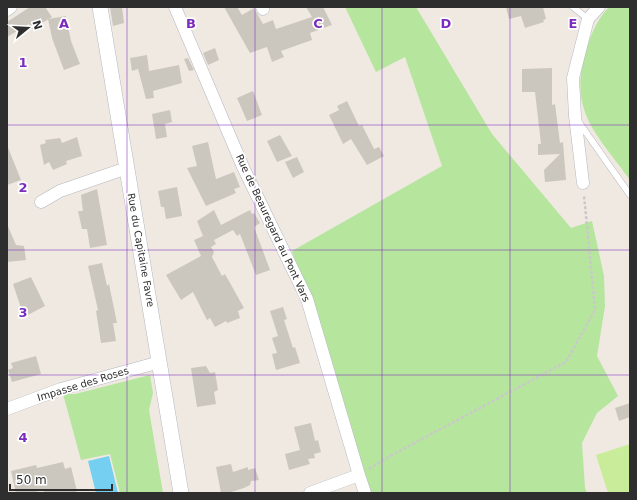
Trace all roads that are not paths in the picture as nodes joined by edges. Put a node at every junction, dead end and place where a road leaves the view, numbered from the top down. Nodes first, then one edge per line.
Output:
1 (11, 7) edge
2 (100, 7) edge
3 (175, 7) edge
4 (573, 7) edge
5 (599, 7) edge
6 (7, 10) edge
7 (588, 19) junction
8 (575, 116) junction
9 (127, 168) junction
10 (583, 183) road end
11 (630, 195) edge
12 (42, 202) dead end
13 (160, 362) junction
14 (7, 409) edge
15 (359, 475) junction
16 (181, 493) edge
17 (310, 493) edge
18 (365, 493) edge

1 - 6 street
2 - 9 street, Rue du Capitaine Favre
3 - 15 street, Rue de Beauregard au Pont Vars
4 - 7 lane
5 - 7 street
7 - 8 street
8 - 10 street
8 - 11 lane
9 - 12 street
9 - 13 street, Rue du Capitaine Favre
13 - 14 street, Impasse des Roses
13 - 16 street, Rue du Capitaine Favre
15 - 17 street
15 - 18 street, Rue de Beauregard au Pont Vars

